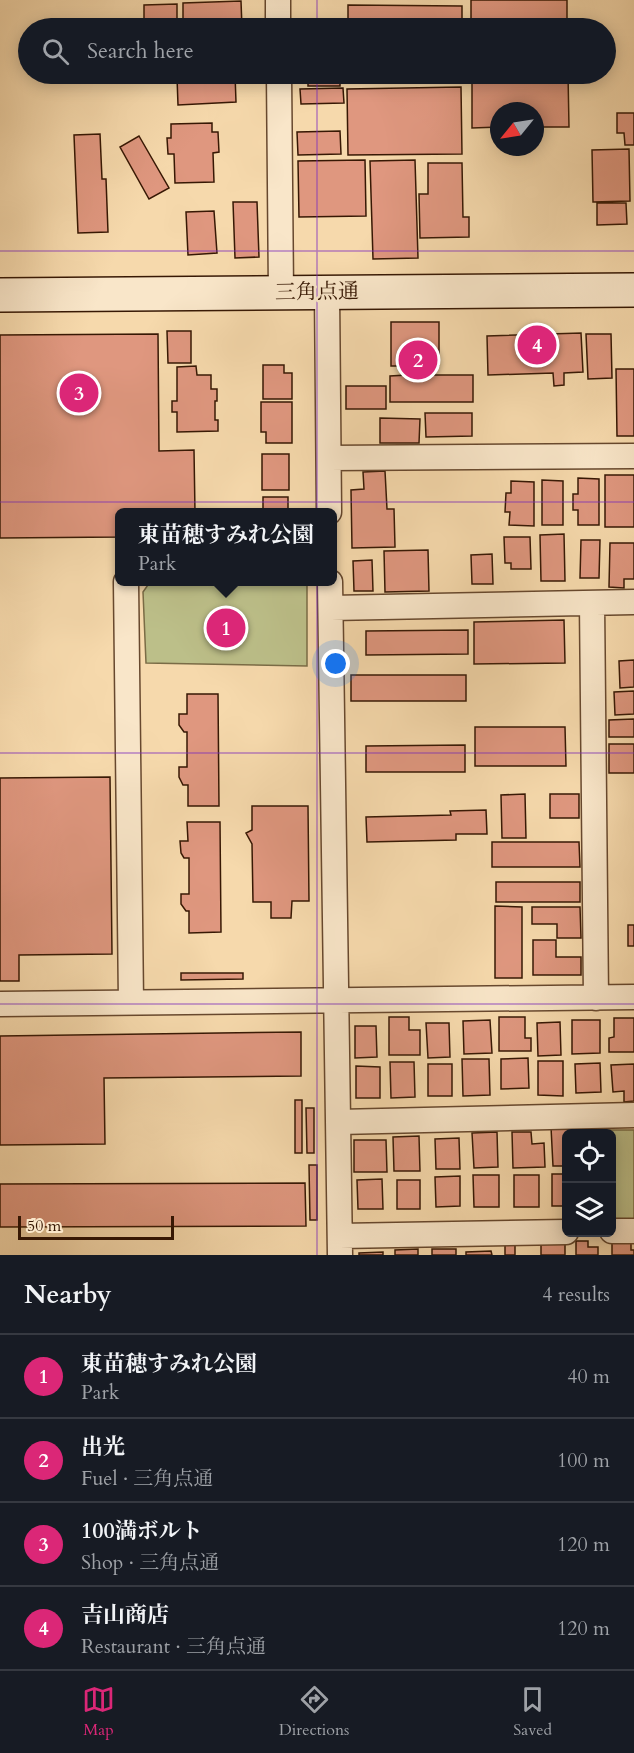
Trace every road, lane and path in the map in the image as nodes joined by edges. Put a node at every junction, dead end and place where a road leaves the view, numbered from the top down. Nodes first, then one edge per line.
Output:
1 (278, 0) edge
2 (278, 18) edge
3 (279, 84) edge
4 (634, 290) edge
5 (327, 292) junction
6 (281, 293) junction
7 (0, 295) edge
8 (634, 456) edge
9 (329, 458) junction
10 (328, 508) edge
11 (126, 586) edge
12 (330, 586) edge
13 (634, 602) edge
14 (592, 603) junction
15 (331, 608) junction
16 (634, 997) edge
17 (596, 998) junction
18 (337, 1000) junction
19 (131, 1002) junction
20 (0, 1004) edge
21 (634, 1115) edge
22 (339, 1122) junction
23 (616, 1231) edge
24 (634, 1231) edge
25 (562, 1232) edge
26 (340, 1246) edge

1 - 2 street
3 - 6 street
4 - 5 street, 三角点通
5 - 6 street, 三角点通
5 - 9 street
6 - 7 street, 三角点通
8 - 9 street
9 - 10 street
11 - 19 street
12 - 15 street
13 - 14 street
14 - 15 street
14 - 17 street
15 - 18 street
16 - 17 street
17 - 18 street
18 - 19 street
18 - 22 street
19 - 20 street
21 - 22 street
22 - 26 street
23 - 24 street
25 - 26 street

